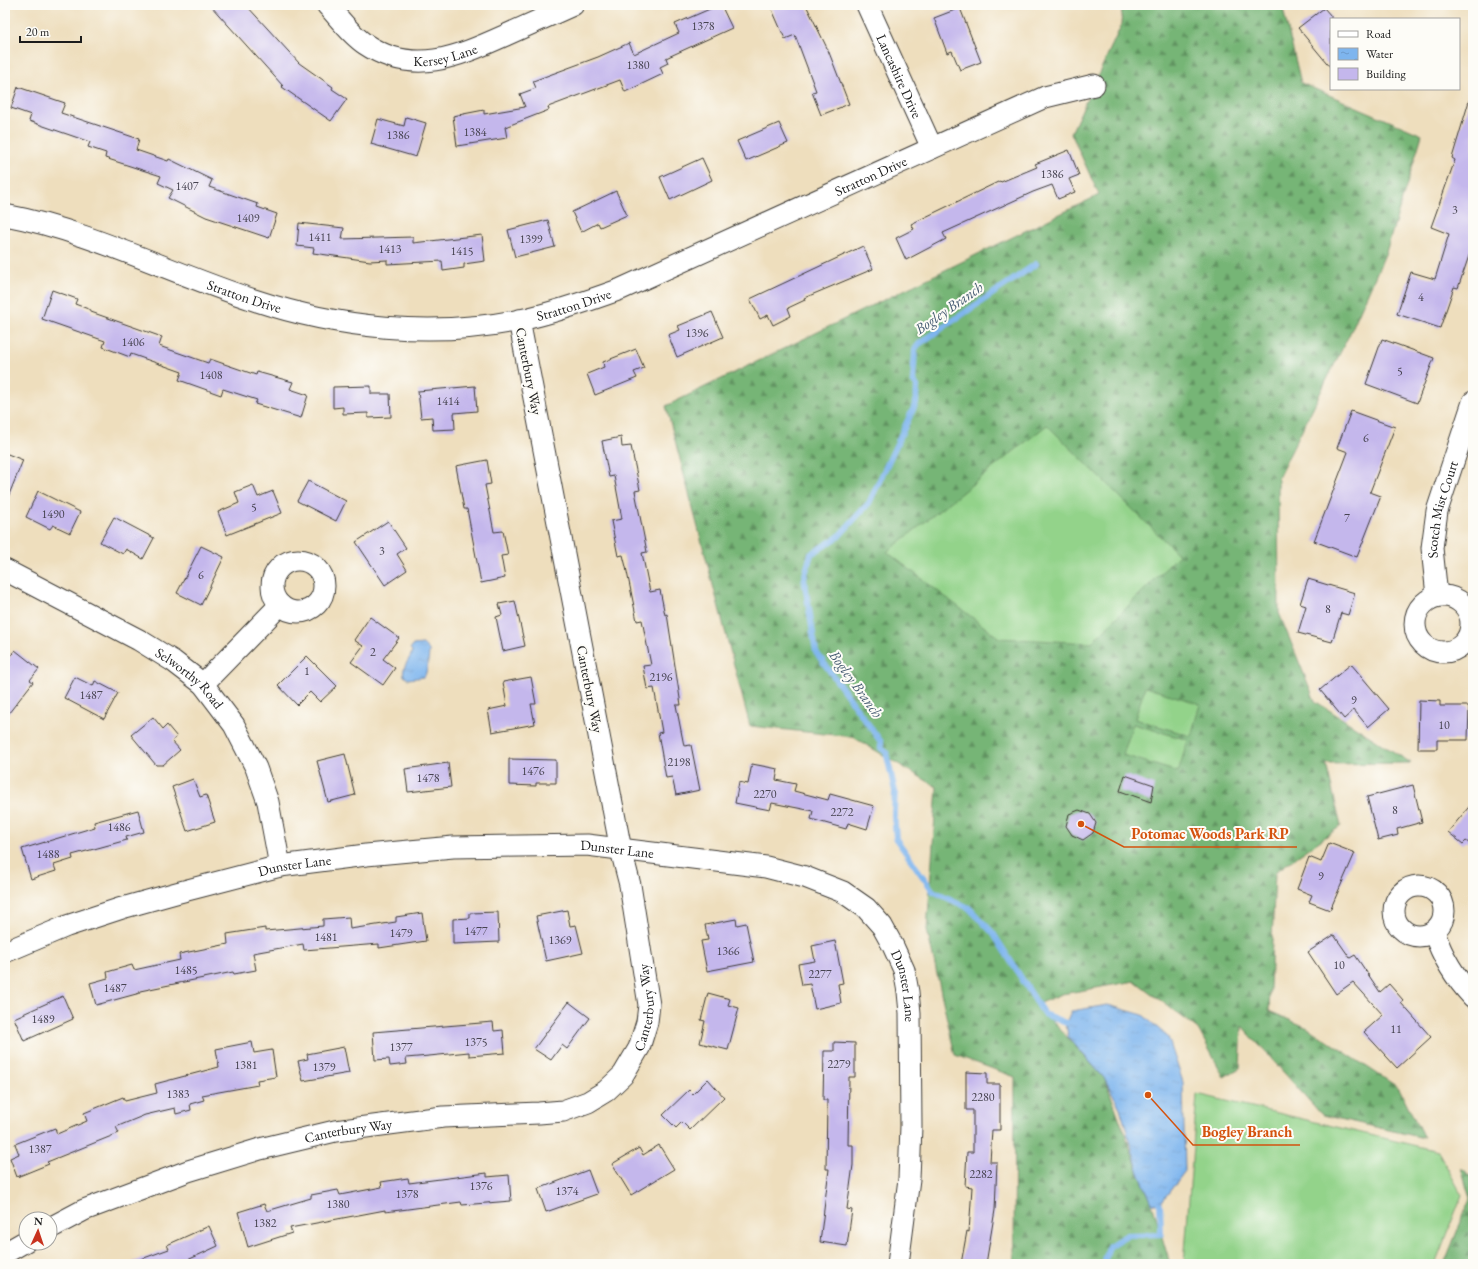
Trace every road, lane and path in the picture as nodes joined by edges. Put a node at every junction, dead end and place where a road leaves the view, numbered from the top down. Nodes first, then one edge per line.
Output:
1 (327, 5) edge
2 (573, 5) edge
3 (868, 5) edge
4 (1094, 85) dead end
5 (932, 148) junction
6 (5, 215) edge
7 (519, 320) junction
8 (1473, 402) edge
9 (5, 570) edge
10 (1437, 596) dead end
11 (280, 605) dead end
12 (203, 684) junction
13 (621, 850) junction
14 (280, 866) junction
15 (1434, 932) dead end
16 (5, 952) edge
17 (1473, 997) edge
18 (58, 1224) edge
19 (18, 1246) edge
20 (5, 1253) edge
21 (898, 1264) edge

1 - 2 street, Kersey Lane
3 - 5 street, Lancashire Drive
4 - 5 street, Stratton Drive
5 - 7 street, Stratton Drive
6 - 7 street, Stratton Drive
7 - 13 street, Canterbury Way
8 - 10 street, Scotch Mist Court
9 - 12 street, Selworthy Road
11 - 12 street
12 - 14 street, Selworthy Road
13 - 14 street, Dunster Lane
13 - 18 street, Canterbury Way
13 - 21 street, Dunster Lane
14 - 16 street, Dunster Lane
15 - 17 street
19 - 20 street

